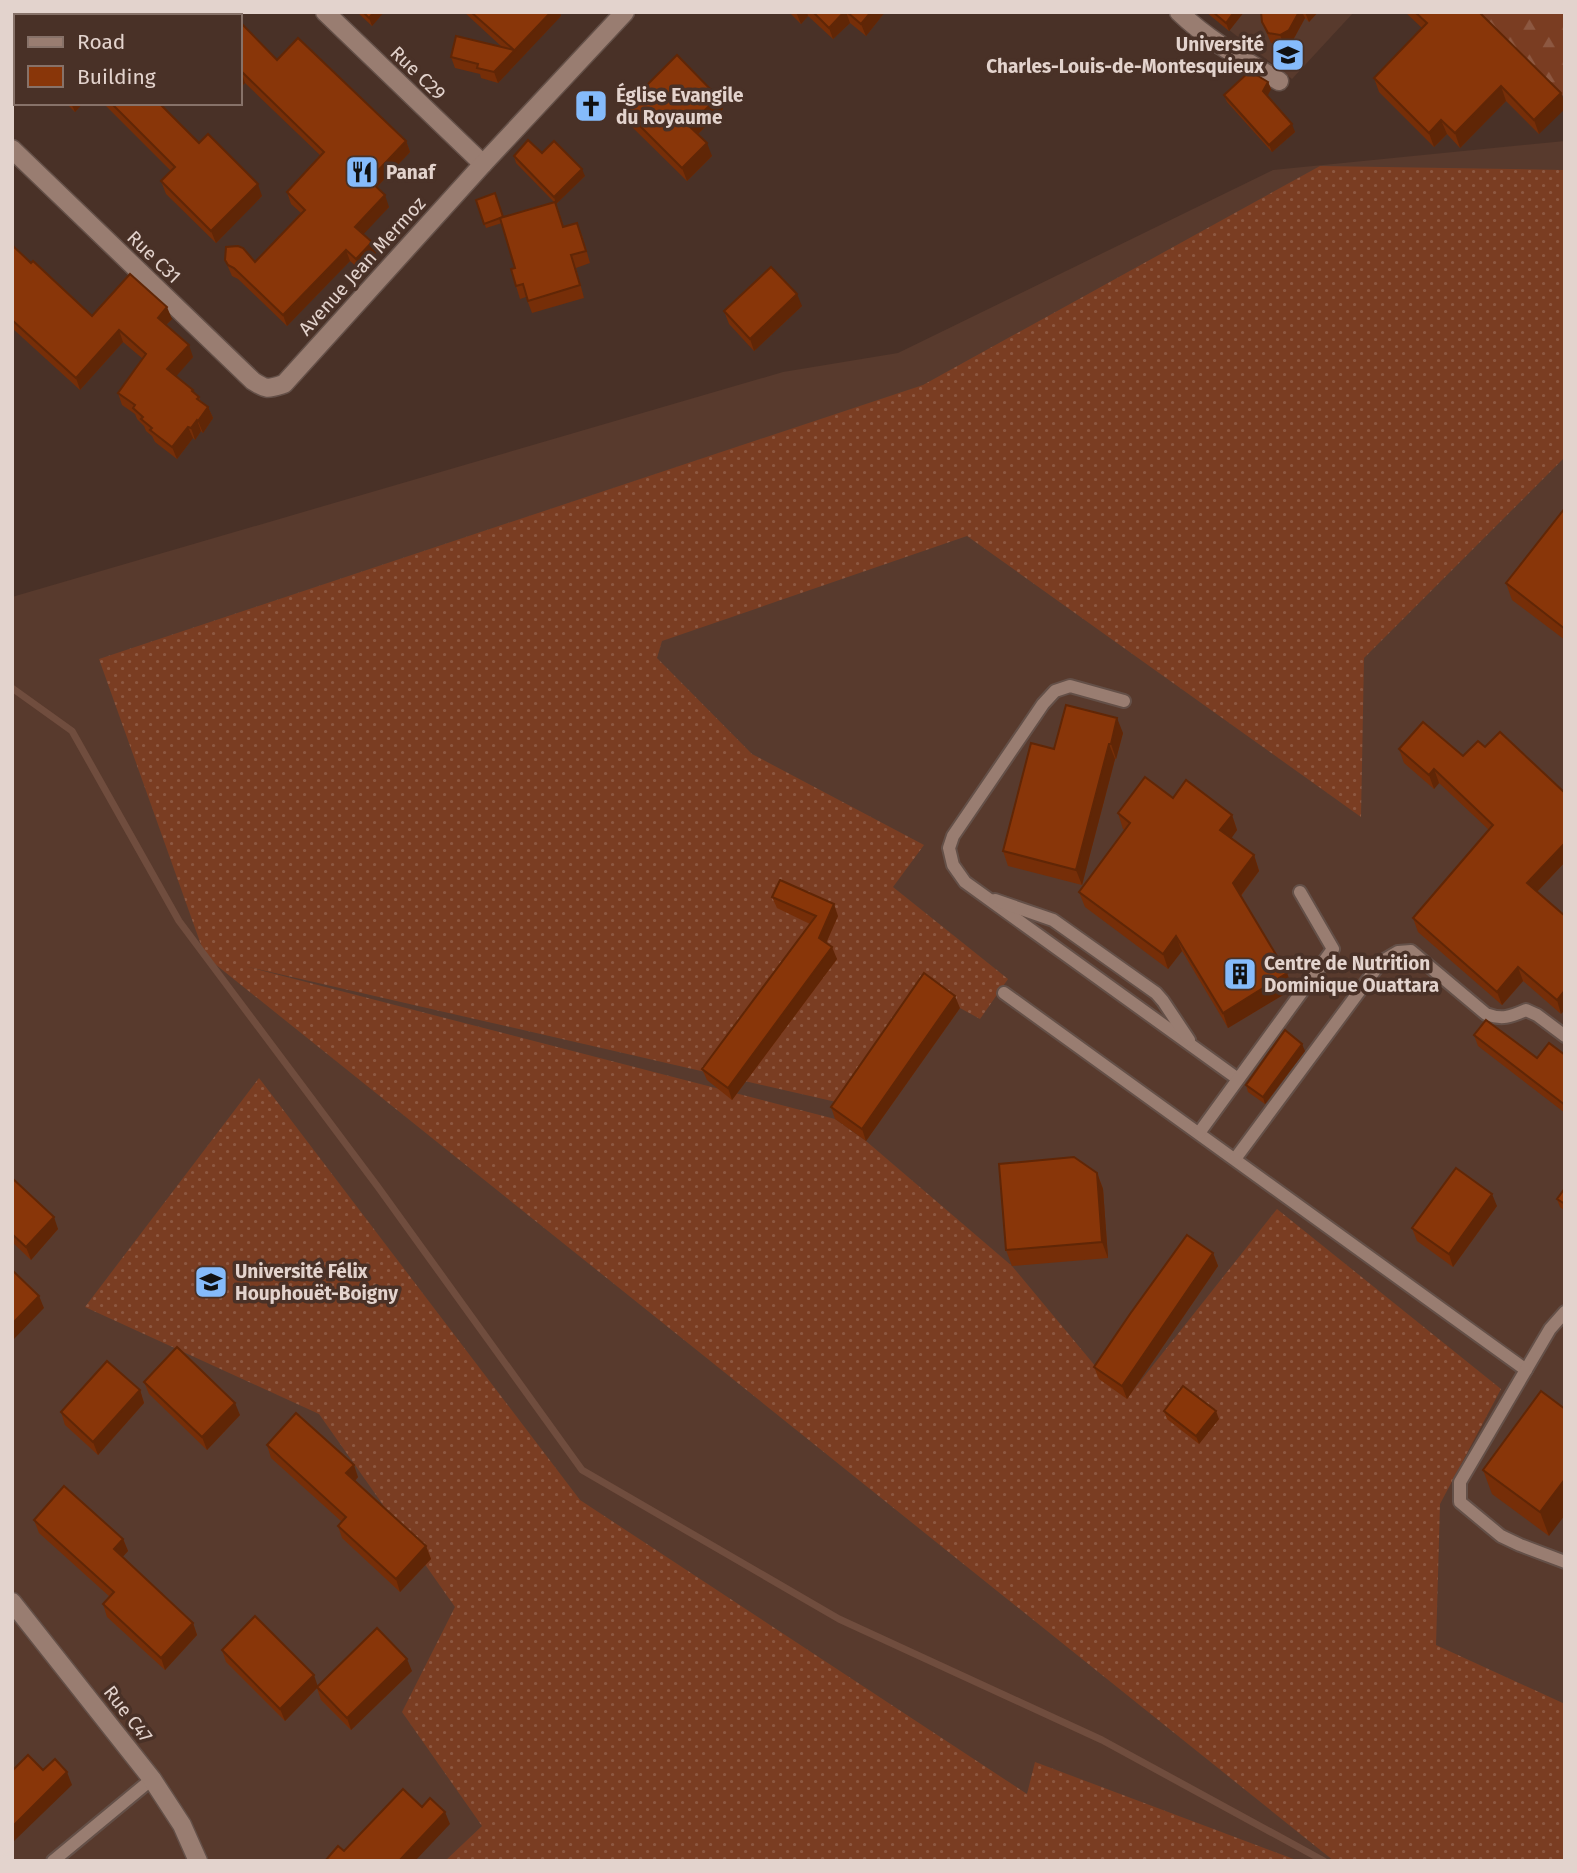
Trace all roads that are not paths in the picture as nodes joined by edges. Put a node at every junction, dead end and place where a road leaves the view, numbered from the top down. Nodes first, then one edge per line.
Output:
1 (325, 12) edge
2 (625, 12) edge
3 (1179, 12) edge
4 (1279, 80) dead end
5 (12, 149) edge
6 (483, 164) junction
7 (271, 388) joint
8 (1124, 701) dead end
9 (1300, 892) dead end
10 (985, 897) junction
11 (1004, 993) dead end
12 (1565, 1036) edge
13 (1195, 1049) junction
14 (1238, 1079) junction
15 (1199, 1133) junction
16 (1235, 1159) junction
17 (1565, 1312) edge
18 (1526, 1370) junction
19 (1565, 1562) edge
20 (12, 1602) edge
21 (152, 1779) junction
22 (53, 1861) edge
23 (198, 1861) edge

1 - 6 street, Rue C29
2 - 6 street, Avenue Jean Mermoz
3 - 4 street
5 - 7 street, Rue C31
6 - 7 street, Avenue Jean Mermoz
8 - 10 lane
9 - 14 lane
10 - 13 lane
10 - 13 lane
11 - 15 lane
12 - 16 lane
13 - 14 lane
14 - 15 lane
15 - 16 lane
16 - 18 lane
17 - 18 lane
18 - 19 lane
20 - 21 street, Rue C47
21 - 22 lane
21 - 23 street, Rue C47

